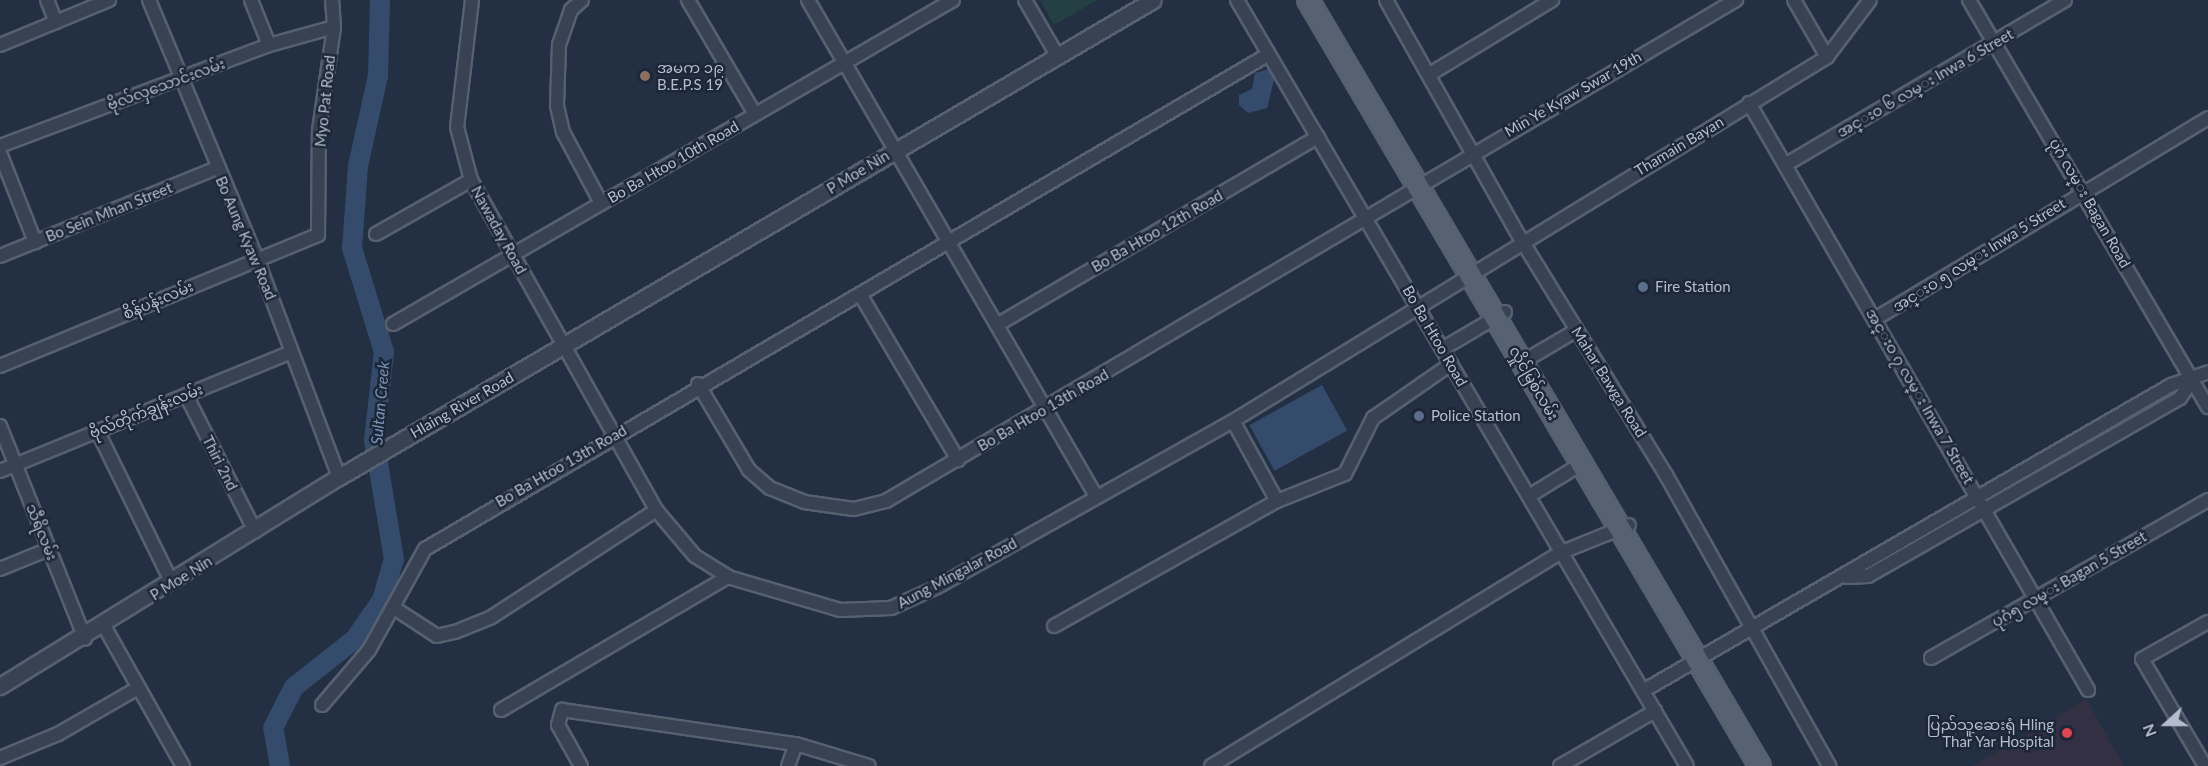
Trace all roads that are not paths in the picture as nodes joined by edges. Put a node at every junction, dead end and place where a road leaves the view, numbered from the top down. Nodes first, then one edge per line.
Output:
1 (47, 0) edge
2 (109, 0) edge
3 (149, 0) edge
4 (251, 0) edge
5 (332, 0) edge
6 (472, 0) edge
7 (582, 0) edge
8 (688, 0) edge
9 (807, 0) edge
10 (953, 0) edge
11 (1025, 0) edge
12 (1153, 0) edge
13 (1237, 0) edge
14 (1308, 0) edge
15 (1322, 0) edge
16 (1386, 0) edge
17 (1552, 0) edge
18 (1736, 0) edge
19 (1794, 0) edge
20 (1870, 0) edge
21 (1970, 0) edge
22 (2065, 0) edge
23 (56, 22) junction
24 (334, 27) junction
25 (1994, 42) junction
26 (0, 45) edge
27 (269, 45) junction
28 (1269, 54) junction
29 (1058, 57) junction
30 (1827, 57) junction
31 (844, 63) junction
32 (1430, 74) junction
33 (180, 78) junction
34 (1749, 103) junction
35 (755, 114) junction
36 (2208, 118) edge
37 (1318, 137) junction
38 (0, 146) edge
39 (894, 151) junction
40 (0, 153) edge
41 (1471, 153) junction
42 (1785, 165) junction
43 (217, 168) junction
44 (471, 180) junction
45 (1419, 185) junction
46 (2084, 191) junction
47 (601, 203) junction
48 (1365, 218) junction
49 (376, 234) dead end
50 (316, 237) joint
51 (1522, 241) junction
52 (35, 242) junction
53 (950, 244) junction
54 (512, 254) junction
55 (0, 256) edge
56 (257, 259) junction
57 (1474, 270) junction
58 (860, 294) junction
59 (1417, 306) junction
60 (1500, 315) junction
61 (1875, 319) junction
62 (393, 324) dead end
63 (997, 325) junction
64 (1577, 330) junction
65 (564, 345) junction
66 (1442, 349) junction
67 (292, 352) junction
68 (1531, 357) junction
69 (1451, 364) junction
70 (0, 366) edge
71 (2208, 372) edge
72 (2192, 381) junction
73 (698, 384) junction
74 (186, 395) junction
75 (2208, 407) edge
76 (1045, 410) junction
77 (1233, 421) junction
78 (0, 426) edge
79 (97, 430) junction
80 (616, 435) junction
81 (958, 460) junction
82 (15, 464) junction
83 (360, 465) joint
84 (1581, 465) junction
85 (0, 471) edge
86 (339, 477) junction
87 (1096, 496) junction
88 (1529, 496) junction
89 (2208, 500) edge
90 (1277, 501) junction
91 (1982, 503) junction
92 (656, 510) junction
93 (1625, 528) junction
94 (255, 531) junction
95 (49, 549) junction
96 (1562, 552) junction
97 (0, 569) edge
98 (728, 577) junction
99 (172, 584) junction
100 (2037, 598) junction
101 (394, 608) junction
102 (2208, 622) edge
103 (1054, 626) dead end
104 (104, 627) junction
105 (1749, 630) junction
106 (84, 639) junction
107 (1701, 657) junction
108 (1930, 658) dead end
109 (0, 686) edge
110 (138, 688) junction
111 (2088, 690) dead end
112 (1643, 691) junction
113 (322, 705) dead end
114 (501, 710) dead end
115 (1655, 711) junction
116 (796, 744) junction
117 (0, 758) edge
118 (183, 766) edge
119 (581, 766) edge
120 (788, 766) edge
121 (869, 766) edge
122 (1211, 766) edge
123 (1560, 766) edge
124 (1687, 766) edge
125 (1760, 766) edge
126 (1771, 766) edge
127 (1829, 766) edge
128 (2205, 766) edge

1 - 23 street
2 - 23 street
3 - 33 street, Bo Aung Kyaw Road
4 - 27 street
5 - 24 street, Myo Pat Road
6 - 44 street, Nawaday Road
7 - 47 street
8 - 35 street
9 - 31 street
10 - 31 street, Bo Ba Htoo 10th Road
11 - 29 street
12 - 29 street, P Moe Nin
13 - 28 street, Bo Ba Htoo Road
14 - 45 main road, လှိုင်မြစ်လမ်း
15 - 45 main road, လှိုင်မြစ်လမ်း
16 - 32 street, Mahar Bawga Road
17 - 32 street
18 - 41 street, Min Ye Kyaw Swar 19th
19 - 30 street
20 - 30 street, Thamain Bayan
21 - 25 street, ပုဂံ လမ္း Bagan Road
22 - 25 street, အင္းဝ ၆ လမ္း Inwa 6 Street
23 - 26 street
24 - 27 street, ဗိုလ်လှသောင်းလမ်း
24 - 50 street, Myo Pat Road
25 - 42 street, အင္းဝ ၆ လမ္း Inwa 6 Street
25 - 46 street, ပုဂံ လမ္း Bagan Road
27 - 33 street, ဗိုလ်လှသောင်းလမ်း
28 - 37 street, Bo Ba Htoo Road
28 - 53 street, Bo Ba Htoo 13th Road
29 - 39 street, P Moe Nin
30 - 34 street, Thamain Bayan
31 - 35 street, Bo Ba Htoo 10th Road
31 - 39 street
32 - 41 street, Mahar Bawga Road
33 - 38 street, ဗိုလ်လှသောင်းလမ်း
33 - 43 street, Bo Aung Kyaw Road
34 - 42 street, အင္းဝ ၇ လမ္း Inwa 7 Street
34 - 51 street, Thamain Bayan
35 - 47 street, Bo Ba Htoo 10th Road
36 - 46 street, အင္းဝ ၅ လမ္း Inwa 5 Street
37 - 48 street, Bo Ba Htoo Road
37 - 63 street, Bo Ba Htoo 12th Road
39 - 53 street
39 - 65 street, P Moe Nin
40 - 52 street
41 - 45 street, Min Ye Kyaw Swar 19th
41 - 51 street, Mahar Bawga Road
42 - 61 street, အင္းဝ ၇ လမ္း Inwa 7 Street
43 - 52 street, Bo Sein Mhan Street
43 - 56 street, Bo Aung Kyaw Road
44 - 49 street
44 - 54 street, Nawaday Road
45 - 48 street, Bo Ba Htoo 13th Road
45 - 57 main road, လှိုင်မြစ်လမ်း
46 - 61 street, အင္းဝ ၅ လမ္း Inwa 5 Street
46 - 72 street, ပုဂံ လမ္း Bagan Road
47 - 54 street, Bo Ba Htoo 10th Road
48 - 59 street, Bo Ba Htoo Road
48 - 76 street, Bo Ba Htoo 13th Road
50 - 56 street, စိန်ပန်းလမ်း
51 - 57 street, Thamain Bayan
51 - 64 street, Mahar Bawga Road
52 - 55 street, Bo Sein Mhan Street
53 - 58 street, Bo Ba Htoo 13th Road
53 - 63 street
54 - 62 street, Bo Ba Htoo 10th Road
54 - 65 street, Nawaday Road
56 - 67 street, Bo Aung Kyaw Road
56 - 70 street, စိန်ပန်းလမ်း
57 - 59 street, Thamain Bayan
57 - 60 main road, လှိုင်မြစ်လမ်း
58 - 73 street, Bo Ba Htoo 13th Road
58 - 81 street
59 - 66 street, Bo Ba Htoo Road
59 - 77 street, Aung Mingalar Road
60 - 66 street
60 - 68 main road, လှိုင်မြစ်လမ်း
60 - 84 main road, လှိုင်မြစ်လမ်း
61 - 91 street, အင္းဝ ၇ လမ္း Inwa 7 Street
63 - 76 street
64 - 68 street
64 - 105 street, Mahar Bawga Road
65 - 80 street, Aung Mingalar Road
65 - 83 street, Hlaing River Road
66 - 69 street, Bo Ba Htoo Road
67 - 74 street, ဗိုလ်တိုက်ချွန်းလမ်း
67 - 86 street, Bo Aung Kyaw Road
68 - 93 main road, လှိုင်မြစ်လမ်း
69 - 88 street, Bo Ba Htoo Road
69 - 90 street
71 - 72 street
72 - 75 street, ပုဂံ လမ္း Bagan Road
72 - 91 street
73 - 80 street, Bo Ba Htoo 13th Road
73 - 81 street, Bo Ba Htoo 13th Road
74 - 79 street, ဗိုလ်တိုက်ချွန်းလမ်း
74 - 94 street, Thiri 2nd
76 - 81 street, Bo Ba Htoo 13th Road
76 - 87 street
77 - 87 street, Aung Mingalar Road
77 - 90 street
78 - 82 street, သီရိလမ်း
79 - 82 street, ဗိုလ်တိုက်ချွန်းလမ်း
79 - 99 street
80 - 92 street, Aung Mingalar Road
80 - 101 street, Bo Ba Htoo 13th Road
82 - 85 street, ဗိုလ်တိုက်ချွန်းလမ်း
82 - 95 street, သီရိလမ်း
83 - 86 street, P Moe Nin
84 - 88 street
84 - 93 main road, လှိုင်မြစ်လမ်း
86 - 94 street, P Moe Nin
87 - 98 street, Aung Mingalar Road
88 - 96 street, Bo Ba Htoo Road
89 - 100 street, ပုဂံ၅ လမ္း Bagan 5 Street
90 - 103 street
91 - 100 street, အင္းဝ ၇ လမ္း Inwa 7 Street
91 - 105 street
92 - 98 street, Aung Mingalar Road
92 - 101 street
93 - 96 street
93 - 107 main road, လှိုင်မြစ်လမ်း
94 - 99 street, P Moe Nin
95 - 97 street
95 - 106 street, သီရိလမ်း
96 - 112 street, Bo Ba Htoo Road
96 - 122 street
98 - 114 street
99 - 104 street, P Moe Nin
100 - 108 street, ပုဂံ၅ လမ္း Bagan 5 Street
100 - 111 street, အင္းဝ ၇ လမ္း Inwa 7 Street
101 - 113 street
102 - 128 street
104 - 106 street, P Moe Nin
104 - 110 street
105 - 107 street
105 - 127 street, Mahar Bawga Road
106 - 109 street, P Moe Nin
107 - 112 street
107 - 125 main road, လှိုင်မြစ်လမ်း
107 - 126 main road, လှိုင်မြစ်လမ်း
110 - 117 street
110 - 118 street
112 - 115 street, Bo Ba Htoo Road
115 - 123 street
115 - 124 street, Bo Ba Htoo Road
116 - 119 street
116 - 120 street
116 - 121 street

